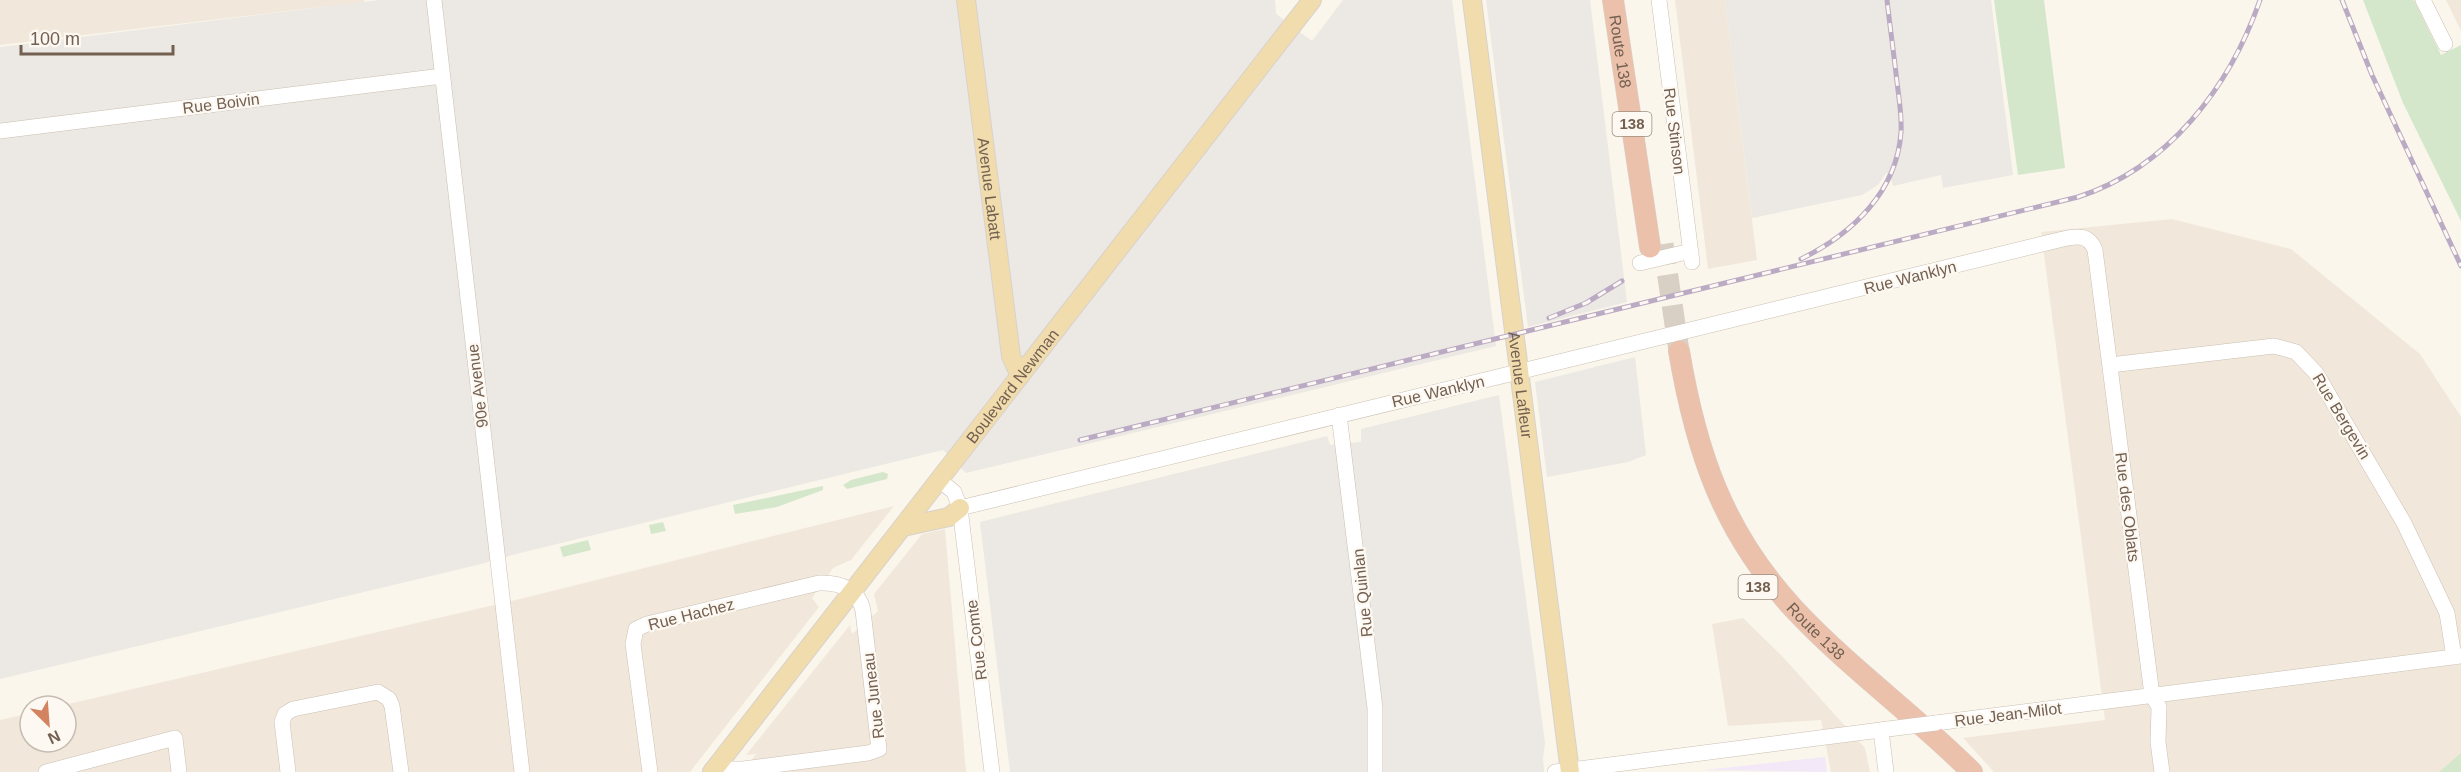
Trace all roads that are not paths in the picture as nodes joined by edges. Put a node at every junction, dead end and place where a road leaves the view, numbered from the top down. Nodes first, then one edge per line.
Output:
1 (434, 0) edge
2 (966, 0) edge
3 (1312, 0) edge
4 (1472, 0) edge
5 (1613, 0) edge
6 (1627, 0) edge
7 (1659, 0) edge
8 (2423, 0) edge
9 (2445, 44) dead end
10 (442, 76) junction
11 (0, 131) edge
12 (2090, 241) joint
13 (1651, 252) junction
14 (2110, 365) junction
15 (1519, 372) junction
16 (1020, 376) junction
17 (1340, 415) junction
18 (939, 480) junction
19 (960, 508) junction
20 (903, 527) junction
21 (852, 591) junction
22 (2458, 656) edge
23 (2152, 695) junction
24 (1884, 729) junction
25 (715, 767) edge
26 (69, 770) edge
27 (1565, 771) edge
28 (46, 772) edge
29 (179, 772) edge
30 (288, 772) edge
31 (401, 772) edge
32 (522, 772) edge
33 (650, 772) edge
34 (992, 772) edge
35 (1375, 772) edge
36 (1886, 772) edge
37 (1953, 772) edge
38 (1972, 772) edge
39 (2162, 772) edge

1 - 10 street, 90e Avenue
2 - 16 main road, Avenue Labatt
3 - 16 main road, Boulevard Newman
4 - 15 main road, Avenue Lafleur
5 - 13 highway, Route 138 / 138
6 - 13 highway, Route 138 / 138
7 - 13 street, Rue Stinson
8 - 9 street
10 - 11 street, Rue Boivin
10 - 32 street, 90e Avenue
12 - 14 street, Rue des Oblats
12 - 15 street, Rue Wanklyn
14 - 22 street, Rue Bergevin
14 - 23 street, Rue des Oblats
15 - 17 street, Rue Wanklyn
15 - 27 main road, Avenue Lafleur
16 - 18 main road, Boulevard Newman
17 - 19 street, Rue Wanklyn
17 - 35 street, Rue Quinlan
18 - 19 street
18 - 20 main road, Boulevard Newman
19 - 20 main road
19 - 34 street, Rue Comte
20 - 21 main road, Boulevard Newman
21 - 25 main road, Boulevard Newman
21 - 25 street, Rue Juneau
21 - 33 street, Rue Hachez
22 - 23 street, Rue Jean-Milot
23 - 24 street, Rue Jean-Milot, bridge
23 - 39 street, Rue des Oblats
24 - 27 street, Rue Jean-Milot
24 - 36 street
26 - 28 street
26 - 29 street
30 - 31 street
37 - 38 highway, Route 138 / 138

